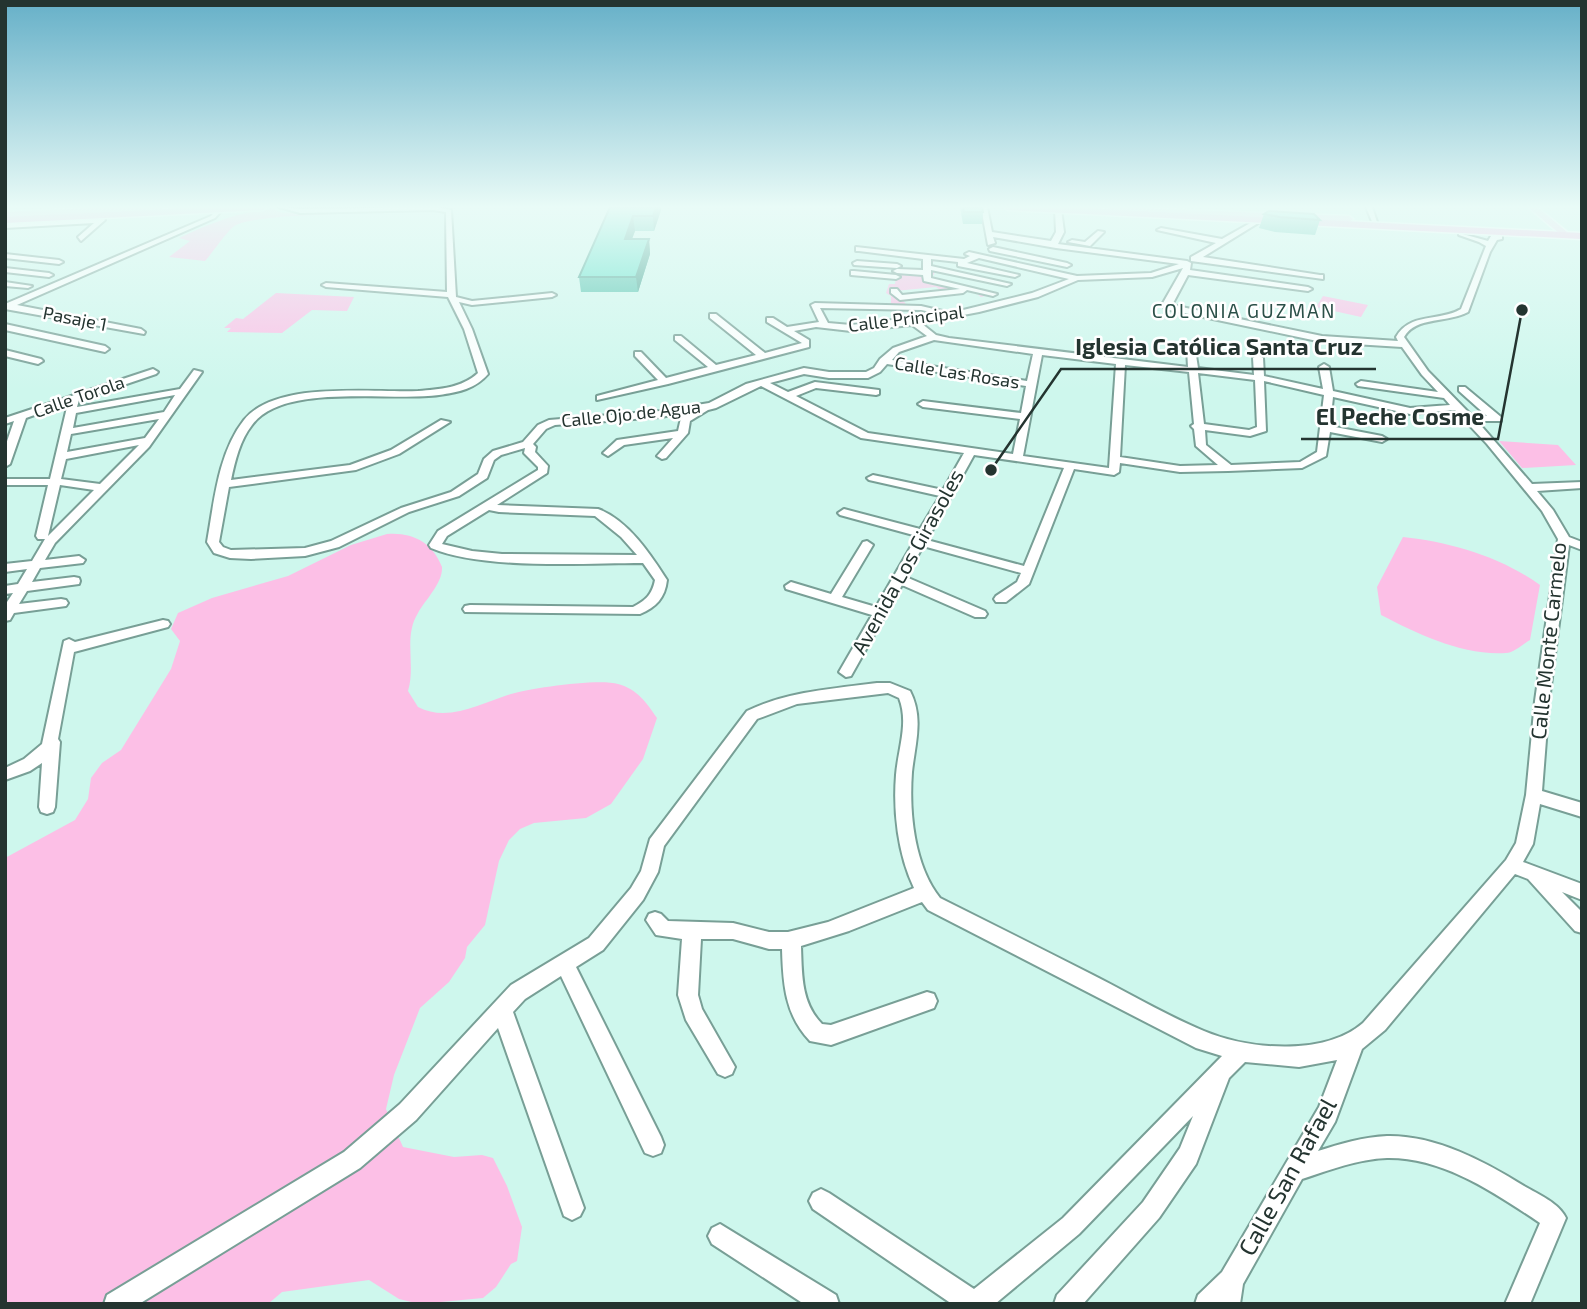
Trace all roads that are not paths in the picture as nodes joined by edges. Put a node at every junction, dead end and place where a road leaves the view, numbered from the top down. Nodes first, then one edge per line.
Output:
1 (95, 268) edge
2 (451, 268) edge
3 (856, 268) edge
4 (875, 268) edge
5 (897, 268) edge
6 (983, 268) edge
7 (1033, 268) edge
8 (1181, 268) edge
9 (1185, 268) edge
10 (1191, 268) edge
11 (1276, 268) edge
12 (1481, 268) edge
13 (5, 270) edge
14 (927, 270) junction
15 (896, 274) junction
16 (48, 275) dead end
17 (1015, 275) dead end
18 (1077, 278) junction
19 (5, 284) edge
20 (326, 285) dead end
21 (1007, 285) dead end
22 (28, 286) dead end
23 (937, 286) dead end
24 (975, 290) junction
25 (993, 294) dead end
26 (552, 295) dead end
27 (452, 296) junction
28 (7, 306) edge
29 (952, 315) junction
30 (713, 316) dead end
31 (770, 320) dead end
32 (914, 322) junction
33 (824, 324) junction
34 (5, 327) edge
35 (789, 329) junction
36 (141, 332) dead end
37 (933, 337) junction
38 (678, 338) dead end
39 (1402, 344) junction
40 (105, 349) dead end
41 (1191, 349) dead end
42 (1038, 350) junction
43 (5, 353) edge
44 (638, 354) dead end
45 (763, 356) junction
46 (1258, 358) dead end
47 (38, 360) dead end
48 (1121, 360) junction
49 (883, 361) junction
50 (1324, 367) dead end
51 (715, 369) junction
52 (1192, 369) junction
53 (197, 372) dead end
54 (1257, 378) junction
55 (665, 382) junction
56 (761, 382) junction
57 (1031, 384) junction
58 (1361, 384) dead end
59 (1462, 389) dead end
60 (184, 391) junction
61 (876, 392) dead end
62 (1329, 393) junction
63 (787, 396) junction
64 (1447, 396) junction
65 (147, 398) junction
66 (600, 398) dead end
67 (923, 404) dead end
68 (73, 405) junction
69 (706, 406) junction
70 (1456, 407) junction
71 (168, 415) junction
72 (21, 416) junction
73 (1025, 417) junction
74 (1467, 418) junction
75 (5, 421) edge
76 (445, 422) dead end
77 (1196, 426) junction
78 (1325, 428) junction
79 (67, 432) junction
80 (683, 433) junction
81 (1382, 439) dead end
82 (149, 440) junction
83 (527, 444) junction
84 (970, 452) junction
85 (608, 453) dead end
86 (62, 456) junction
87 (662, 456) dead end
88 (1017, 459) junction
89 (1115, 459) junction
90 (5, 464) edge
91 (1070, 466) junction
92 (1228, 468) junction
93 (873, 478) dead end
94 (5, 482) edge
95 (57, 482) junction
96 (226, 484) junction
97 (1582, 485) edge
98 (102, 488) junction
99 (1529, 488) junction
100 (946, 494) junction
101 (487, 505) junction
102 (844, 513) dead end
103 (42, 537) dead end
104 (923, 538) junction
105 (1564, 539) junction
106 (867, 545) dead end
107 (1582, 545) edge
108 (647, 559) junction
109 (79, 560) dead end
110 (35, 565) junction
111 (5, 568) edge
112 (1028, 571) junction
113 (899, 579) junction
114 (74, 581) dead end
115 (791, 586) dead end
116 (20, 588) junction
117 (5, 590) edge
118 (834, 599) junction
119 (1001, 599) dead end
120 (61, 603) dead end
121 (470, 609) dead end
122 (8, 613) edge
123 (881, 613) junction
124 (980, 614) dead end
125 (163, 625) dead end
126 (846, 672) dead end
127 (54, 730) junction
128 (5, 774) edge
129 (1534, 795) junction
130 (47, 807) dead end
131 (1582, 810) edge
132 (1512, 865) junction
133 (1534, 877) junction
134 (1582, 892) edge
135 (923, 893) junction
136 (655, 920) dead end
137 (1582, 925) edge
138 (692, 933) junction
139 (791, 939) junction
140 (565, 964) junction
141 (928, 1001) dead end
142 (502, 1010) junction
143 (1355, 1041) junction
144 (1241, 1051) junction
145 (725, 1067) dead end
146 (1222, 1070) junction
147 (653, 1145) dead end
148 (1295, 1170) junction
149 (821, 1201) dead end
150 (572, 1208) dead end
151 (720, 1236) dead end
152 (1229, 1292) edge
153 (116, 1304) edge
154 (827, 1304) edge
155 (975, 1304) edge
156 (1066, 1304) edge
157 (1207, 1304) edge
158 (1517, 1304) edge

1 - 28 street
2 - 27 street
3 - 15 street
4 - 15 street
5 - 15 street
6 - 17 street
7 - 18 street
8 - 18 street, Calle Principal
9 - 39 street
10 - 11 street
12 - 39 street
13 - 16 street
14 - 15 street
14 - 21 street
14 - 24 street
18 - 29 street, Calle Principal
19 - 22 street
20 - 27 street
23 - 24 street
24 - 25 street
26 - 27 street
27 - 96 street
28 - 36 street, Pasaje 1
29 - 32 street, Calle Principal
29 - 33 street
30 - 45 street
31 - 35 street
32 - 33 street, Calle Principal
32 - 37 street
33 - 35 street, Calle Principal
34 - 40 street
35 - 45 street
37 - 42 street
37 - 49 street, Calle Ojo de Agua
38 - 51 street
39 - 64 street, Calle Monte Carmelo
41 - 52 street
42 - 48 street
42 - 57 street
43 - 47 street
44 - 55 street
45 - 51 street
46 - 54 street
48 - 52 street
48 - 89 street
49 - 56 street, Calle Ojo de Agua
49 - 57 street, Calle Las Rosas
50 - 62 street
51 - 55 street
52 - 54 street
52 - 77 street
53 - 60 street
54 - 62 street
54 - 77 street
55 - 66 street
56 - 63 street
56 - 69 street, Calle Ojo de Agua
57 - 73 street
58 - 64 street
59 - 74 street
60 - 65 street
60 - 71 street
61 - 63 street
62 - 70 street
62 - 78 street
63 - 84 street
64 - 70 street, Calle Monte Carmelo
65 - 68 street
65 - 68 street, Calle Torola
67 - 73 street
68 - 72 street, Calle Torola
68 - 79 street
69 - 80 street
69 - 83 street, Calle Ojo de Agua
70 - 74 street, Calle Monte Carmelo
71 - 79 street
71 - 82 street
72 - 75 street, Calle Torola
72 - 90 street
73 - 88 street
74 - 99 street, Calle Monte Carmelo
76 - 96 street
77 - 92 street
78 - 81 street
78 - 92 street
79 - 86 street
80 - 85 street
80 - 87 street
82 - 86 street
82 - 98 street
83 - 96 street
83 - 101 street
84 - 88 street
84 - 100 street, Avenida Los Girasoles
86 - 95 street
88 - 91 street
89 - 91 street
89 - 92 street
91 - 112 street
93 - 100 street
94 - 95 street
95 - 98 street
95 - 103 street
97 - 99 street
98 - 110 street
99 - 105 street, Calle Monte Carmelo
100 - 104 street, Avenida Los Girasoles
101 - 108 street
101 - 108 street
102 - 104 street
104 - 112 street
104 - 113 street, Avenida Los Girasoles
105 - 107 street
105 - 129 street, Calle Monte Carmelo
106 - 118 street
108 - 121 street
109 - 110 street
110 - 111 street
110 - 116 street
112 - 119 street
113 - 123 street, Avenida Los Girasoles
113 - 124 street
114 - 116 street
115 - 118 street
116 - 117 street
116 - 122 street
118 - 123 street
120 - 122 street
123 - 126 street, Avenida Los Girasoles
125 - 127 street
127 - 128 street
127 - 130 street
129 - 131 street
129 - 132 street, Calle Monte Carmelo
132 - 133 street
132 - 143 street, Calle Monte Carmelo
133 - 134 street
133 - 137 street
135 - 139 street
135 - 140 street
135 - 144 street
136 - 138 street
138 - 139 street
138 - 145 street
139 - 141 street
140 - 142 street
140 - 147 street
142 - 150 street
142 - 153 street
143 - 144 street
143 - 148 street, Calle San Rafael
144 - 146 street
146 - 155 street
146 - 156 street
148 - 152 street, Calle San Rafael
148 - 158 street
149 - 155 street
151 - 154 street
152 - 157 street, Calle San Rafael

